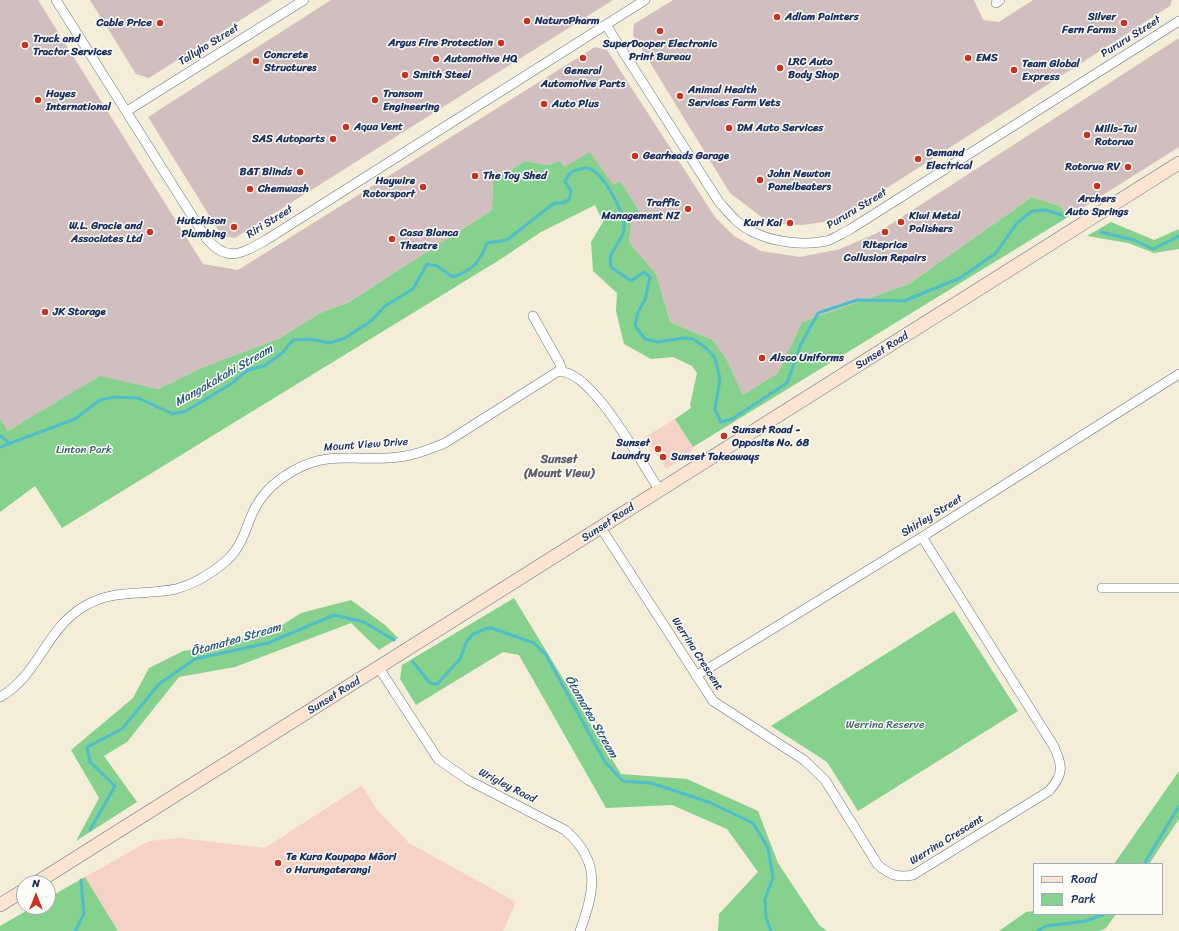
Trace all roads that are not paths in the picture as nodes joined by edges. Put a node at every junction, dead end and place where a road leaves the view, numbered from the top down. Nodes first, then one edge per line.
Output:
1 (56, 0) edge
2 (304, 0) edge
3 (645, 0) edge
4 (1179, 21) edge
5 (606, 25) junction
6 (127, 111) junction
7 (1179, 163) edge
8 (533, 316) dead end
9 (562, 371) junction
10 (1179, 374) edge
11 (659, 489) junction
12 (601, 528) junction
13 (922, 537) junction
14 (1102, 588) dead end
15 (1179, 588) edge
16 (379, 668) junction
17 (696, 676) junction
18 (0, 697) edge
19 (49, 875) edge
20 (16, 895) edge
21 (0, 905) edge
22 (580, 931) edge

1 - 6 street, Riri Street
2 - 6 street, Tallyho Street
3 - 5 street, Riri Street
4 - 5 street, Pururu Street
5 - 6 street, Riri Street
7 - 11 main road, Sunset Road
8 - 9 street
9 - 11 street
9 - 18 street, Mount View Drive
10 - 13 street, Shirley Street
11 - 12 main road, Sunset Road
12 - 16 main road, Sunset Road
12 - 17 street, Werrina Crescent
13 - 17 street, Shirley Street
13 - 17 street, Werrina Crescent
14 - 15 street
16 - 19 main road, Sunset Road
16 - 22 street, Wrigley Road
20 - 21 main road

